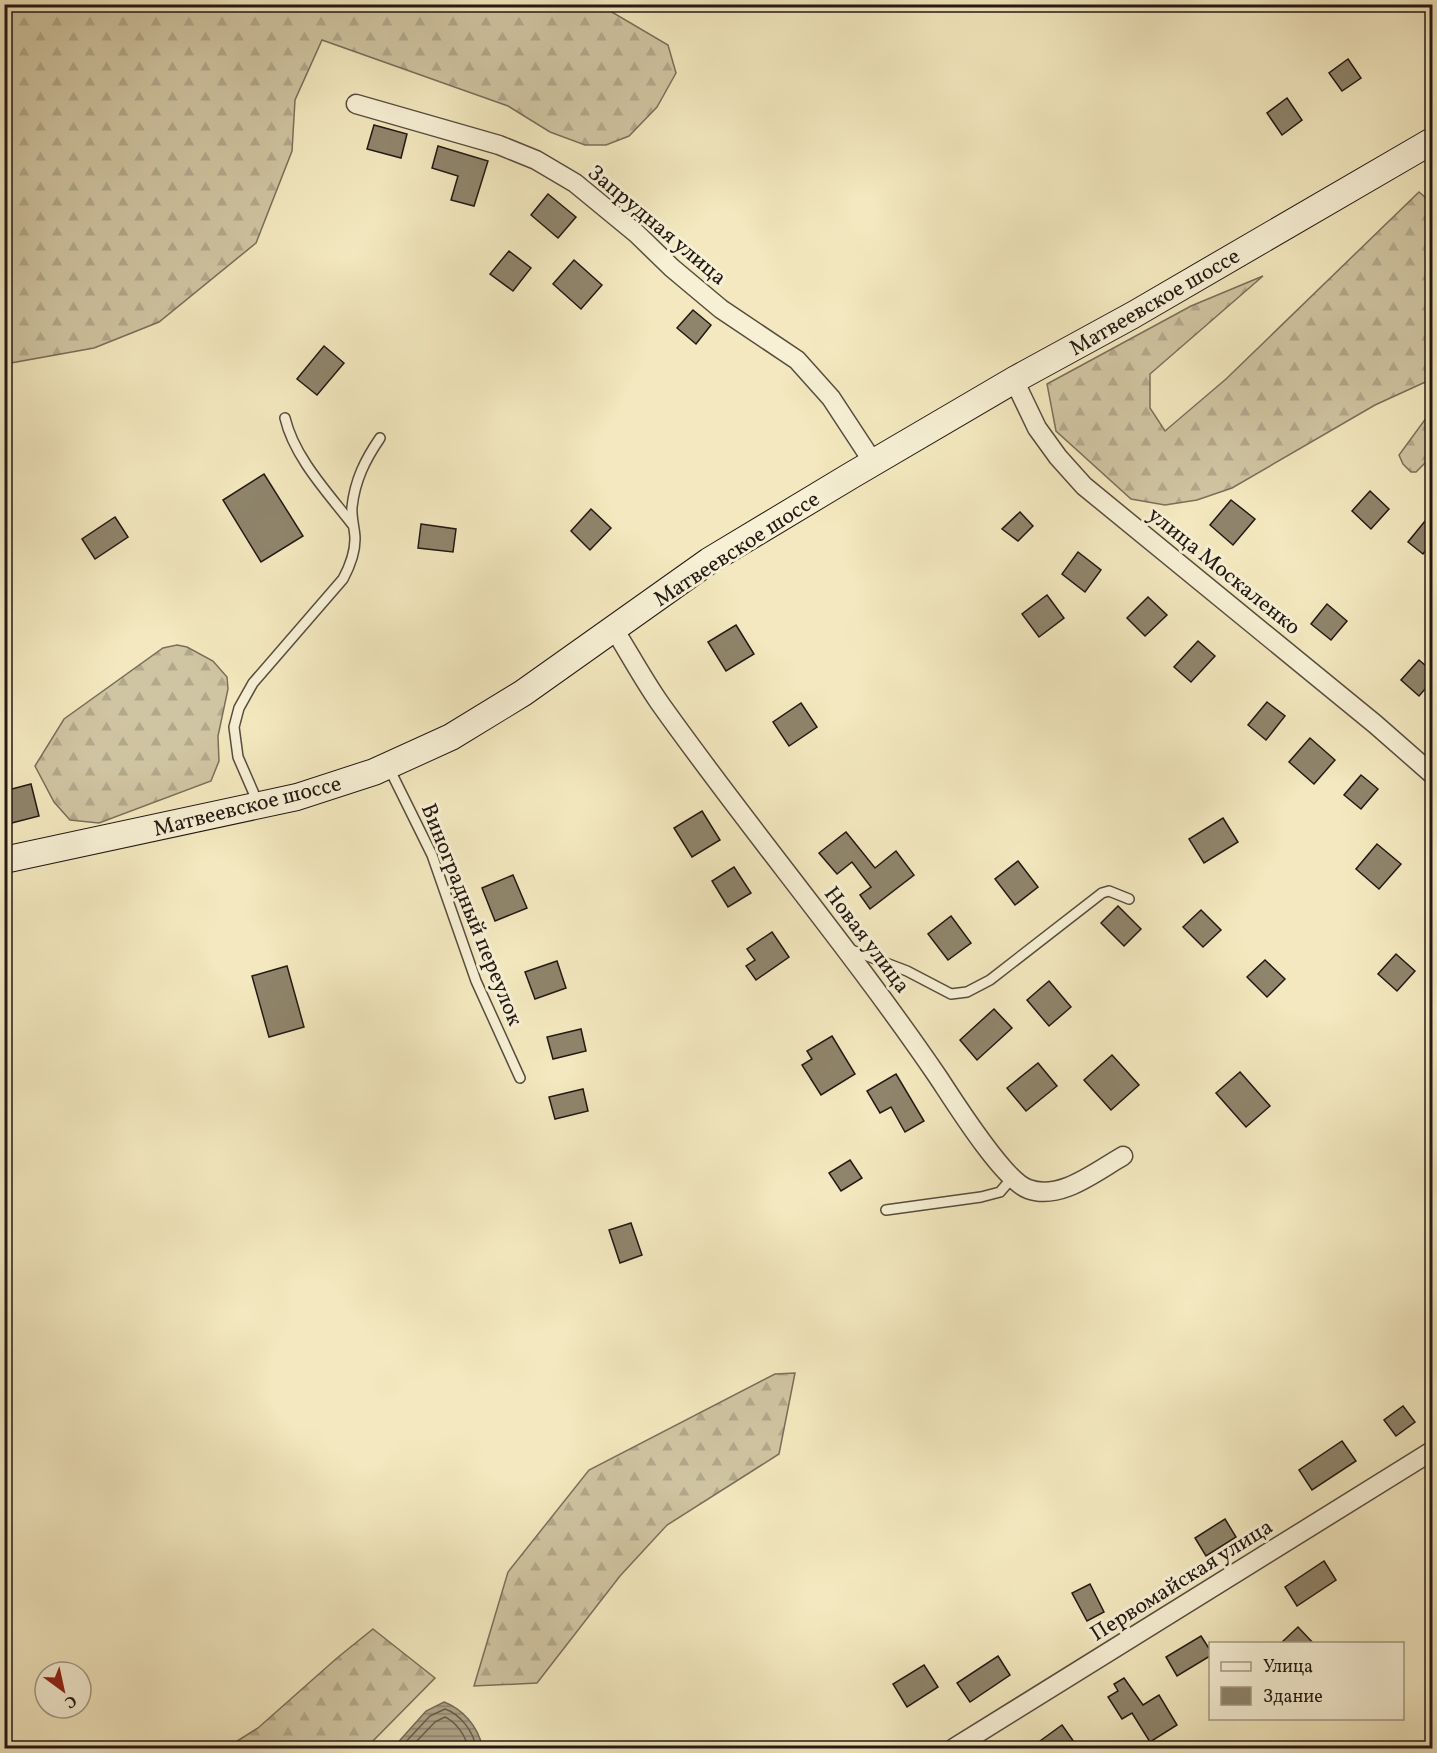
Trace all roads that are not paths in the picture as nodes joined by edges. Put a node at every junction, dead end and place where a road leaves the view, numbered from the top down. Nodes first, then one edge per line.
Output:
1 (356, 104) dead end
2 (1432, 141) edge
3 (1014, 380) junction
4 (285, 418) dead end
5 (380, 438) dead end
6 (873, 462) junction
7 (354, 526) junction
8 (614, 629) junction
9 (388, 766) junction
10 (1432, 774) edge
11 (259, 806) junction
12 (4, 860) edge
13 (1129, 899) dead end
14 (844, 947) junction
15 (520, 1078) dead end
16 (1123, 1156) dead end
17 (1012, 1178) junction
18 (886, 1210) dead end
19 (1432, 1451) edge
20 (954, 1749) edge

1 - 6 street, Запрудная улица
2 - 3 main road, Матвеевское шоссе
3 - 6 main road, Матвеевское шоссе
3 - 10 street, улица Москаленко
4 - 7 lane
5 - 7 lane
6 - 8 main road, Матвеевское шоссе
7 - 11 lane
8 - 9 main road, Матвеевское шоссе
8 - 14 street, Новая улица
9 - 11 main road, Матвеевское шоссе
9 - 15 lane, Виноградный переулок
11 - 12 main road, Матвеевское шоссе
13 - 14 lane
14 - 17 street, Новая улица
16 - 17 street, Новая улица
17 - 18 lane
19 - 20 street, Первомайская улица

